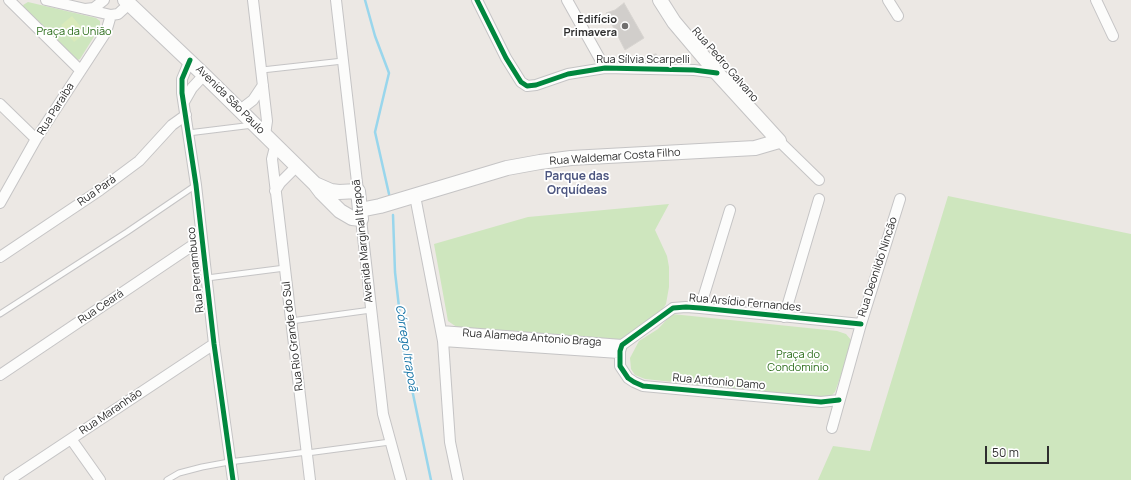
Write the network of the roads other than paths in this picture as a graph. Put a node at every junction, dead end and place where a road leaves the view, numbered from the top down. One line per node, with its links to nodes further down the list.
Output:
1 (9, 0): 20 (street)
2 (46, 0): 12 (street)
3 (104, 0): 12 (street)
4 (336, 0): 18 (street, Avenida Marginal Itrapoã)
5 (477, 0): 19 (street, Rua Sílvia Scarpelli)
6 (567, 0): 19 (street)
7 (660, 0): 16 (main road, Rua Pedro Galvano)
8 (888, 0): 14 (street)
9 (1096, 0): 15 (street)
10 (127, 2): 13 (street); 17 (main road, Avenida São Paulo)
11 (251, 2): 21 (street)
12 (85, 9): 13 (street)
13 (111, 15): 20 (street, Rua Paraíba)
14 (898, 16)
15 (1113, 36)
16 (705, 58): 22 (street, Rua Sílvia Scarpelli); 23 (main road, Rua Pedro Galvano)
17 (190, 60): 24 (main road, Avenida São Paulo); 26 (street, Rua Pernambuco)
18 (343, 61): 21 (lane); 41 (street, Avenida Marginal Itrapoã)
19 (605, 68): 22 (street, Rua Sílvia Scarpelli)
20 (80, 70): 33 (street, Rua Paraíba)
21 (262, 70): 25 (street)
22 (694, 70): 23 (street, Rua Sílvia Scarpelli)
23 (717, 73): 34 (main road, Rua Pedro Galvano)
24 (204, 75): 26 (street); 28 (main road, Avenida São Paulo)
25 (263, 85): 28 (street); 32 (street)
26 (184, 102): 29 (street, Rua Pernambuco)
27 (0, 104): 33 (street)
28 (240, 110): 30 (main road, Avenida São Paulo)
29 (186, 115): 31 (street, Rua Pernambuco); 49 (street, Rua Pará)
30 (255, 125): 31 (lane); 32 (main road, Avenida São Paulo)
31 (188, 133): 39 (street, Rua Pernambuco)
32 (265, 135): 35 (main road, Avenida São Paulo)
33 (36, 140): 45 (street, Rua Paraíba)
34 (779, 141): 37 (street, Rua Pedro Galvano); 42 (main road, Rua Waldemar Costa Filho)
35 (277, 146): 36 (main road, Avenida São Paulo); 40 (street, Rua Rio Grande do Sul)
36 (297, 166): 38 (main road, Avenida São Paulo); 40 (street)
37 (819, 180)
38 (315, 184): 41 (main road, Avenida São Paulo); 47 (main road, Avenida São Paulo)
39 (196, 185): 48 (street, Rua Pernambuco); 54 (lane)
40 (275, 191): 50 (street, Rua Rio Grande do Sul)
41 (358, 191): 47 (main road, Avenida Marginal Itrapoã)
42 (415, 196): 47 (main road, Rua Waldemar Costa Filho); 58 (street)
43 (819, 199): 55 (street)
44 (900, 199): 57 (street, Rua Deonildo Nincão)
45 (0, 203)
46 (730, 210): 52 (street)
47 (360, 214): 53 (street, Avenida Marginal Itrapoã)
48 (202, 239): 51 (street, Rua Pernambuco); 61 (street, Rua Ceará)
49 (0, 257)
50 (285, 268): 51 (lane); 56 (street, Rua Rio Grande do Sul)
51 (206, 278): 59 (street, Rua Pernambuco)
52 (700, 308): 55 (street, Rua Arsídio Fernandes); 60 (street, Rua Arsídio Fernandes)
53 (371, 310): 56 (lane); 65 (street, Avenida Marginal Itrapoã)
54 (0, 314)
55 (784, 317): 57 (street, Rua Arsídio Fernandes)
56 (291, 321): 66 (street, Rua Rio Grande do Sul)
57 (860, 324): 62 (street, Rua Deonildo Nincão)
58 (442, 336): 60 (street, Rua Alameda Antonio Braga); 74 (street)
59 (214, 344): 64 (street, Rua Maranhão); 67 (street, Rua Pernambuco)
60 (620, 350): 62 (street, Rua Antonio Damo)
61 (0, 375)
62 (839, 400): 63 (street, Rua Deonildo Nincão)
63 (832, 428)
64 (71, 439): 68 (street, Rua Maranhão); 69 (street)
65 (390, 442): 66 (lane); 73 (street, Avenida Marginal Itrapoã)
66 (307, 452): 67 (lane); 72 (street, Rua Rio Grande do Sul)
67 (229, 462): 70 (lane); 71 (street, Rua Pernambuco)
68 (9, 480)
69 (100, 480)
70 (167, 480)
71 (233, 480)
72 (310, 480)
73 (401, 480)
74 (458, 480)

